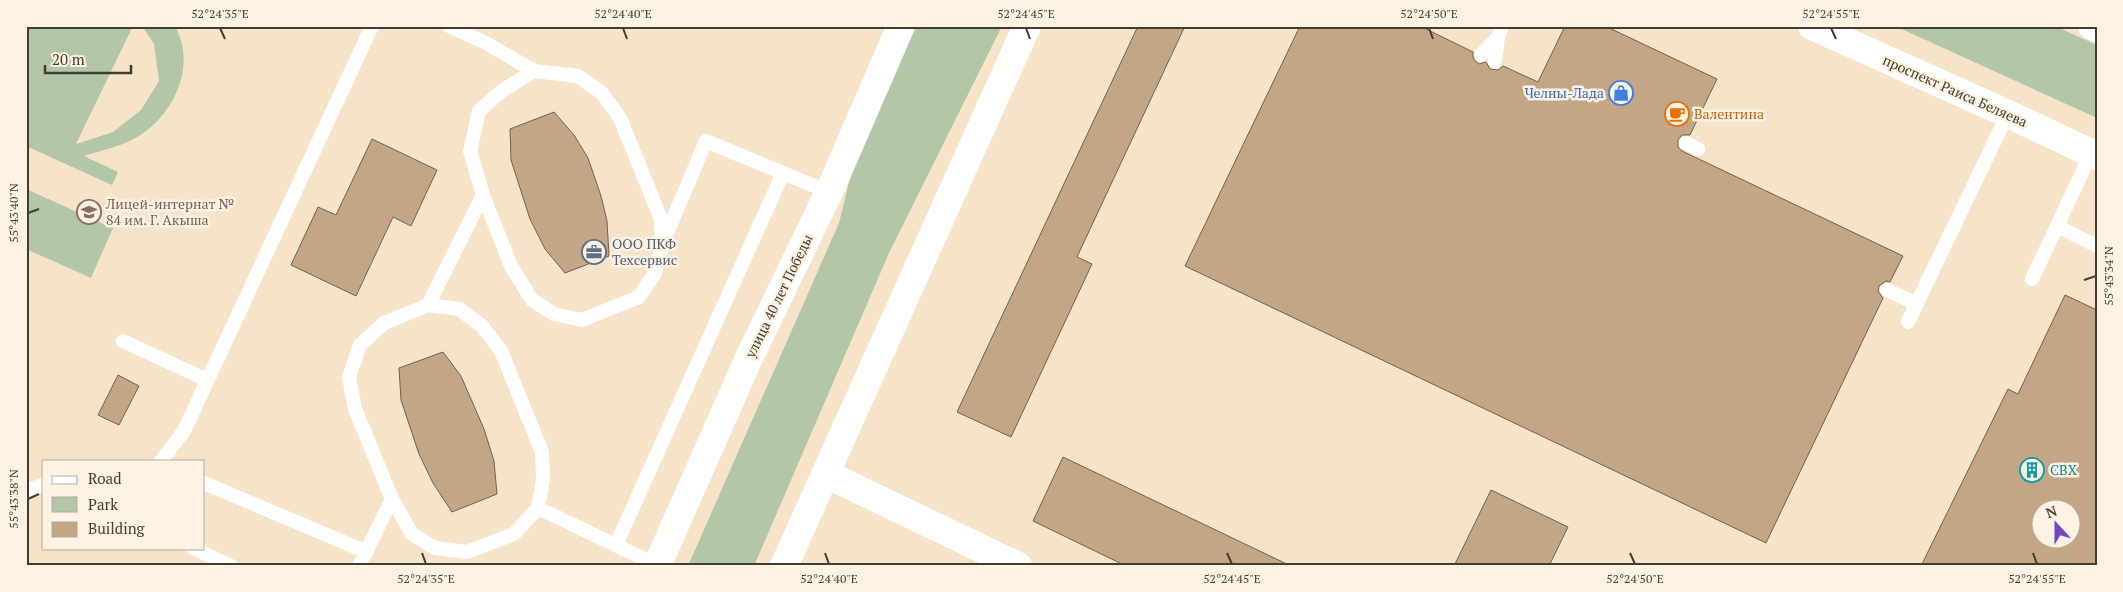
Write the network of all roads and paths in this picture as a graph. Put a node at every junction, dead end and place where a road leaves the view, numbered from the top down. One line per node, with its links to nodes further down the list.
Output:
1 (372, 26): 26 (lane)
2 (449, 26): 11 (lane)
3 (902, 26): 15 (street, улица 40 лет Победы)
4 (1812, 26): 12 (street, проспект Раиса Беляева)
5 (2092, 26): 6 (street)
6 (2097, 28)
7 (1023, 30): 28 (street)
8 (1500, 31): 9 (lane); 10 (lane)
9 (1481, 55)
10 (1495, 62)
11 (534, 71): 16 (lane); 18 (lane)
12 (2006, 113): 13 (street, проспект Раиса Беляева); 22 (lane)
13 (2093, 154): 17 (lane)
14 (783, 173): 15 (lane); 18 (lane); 34 (lane)
15 (829, 192): 38 (street, улица 40 лет Победы)
16 (483, 195): 18 (lane); 23 (lane)
17 (2057, 226): 19 (lane); 20 (lane)
18 (662, 246)
19 (2097, 246)
20 (2032, 278)
21 (1887, 290): 22 (lane)
22 (1916, 304): 24 (lane)
23 (428, 305): 32 (lane); 33 (lane)
24 (1908, 322)
25 (123, 341): 26 (lane)
26 (207, 380): 27 (lane)
27 (162, 460)
28 (826, 474): 37 (street); 41 (street)
29 (205, 483): 36 (lane)
30 (42, 486): 31 (lane)
31 (26, 490)
32 (392, 500): 33 (lane); 36 (lane)
33 (538, 508): 34 (lane)
34 (616, 545): 38 (lane)
35 (197, 550): 39 (lane)
36 (367, 552): 40 (lane)
37 (987, 559): 42 (street)
38 (657, 565)
39 (231, 566)
40 (359, 566)
41 (784, 566)
42 (1018, 566)

